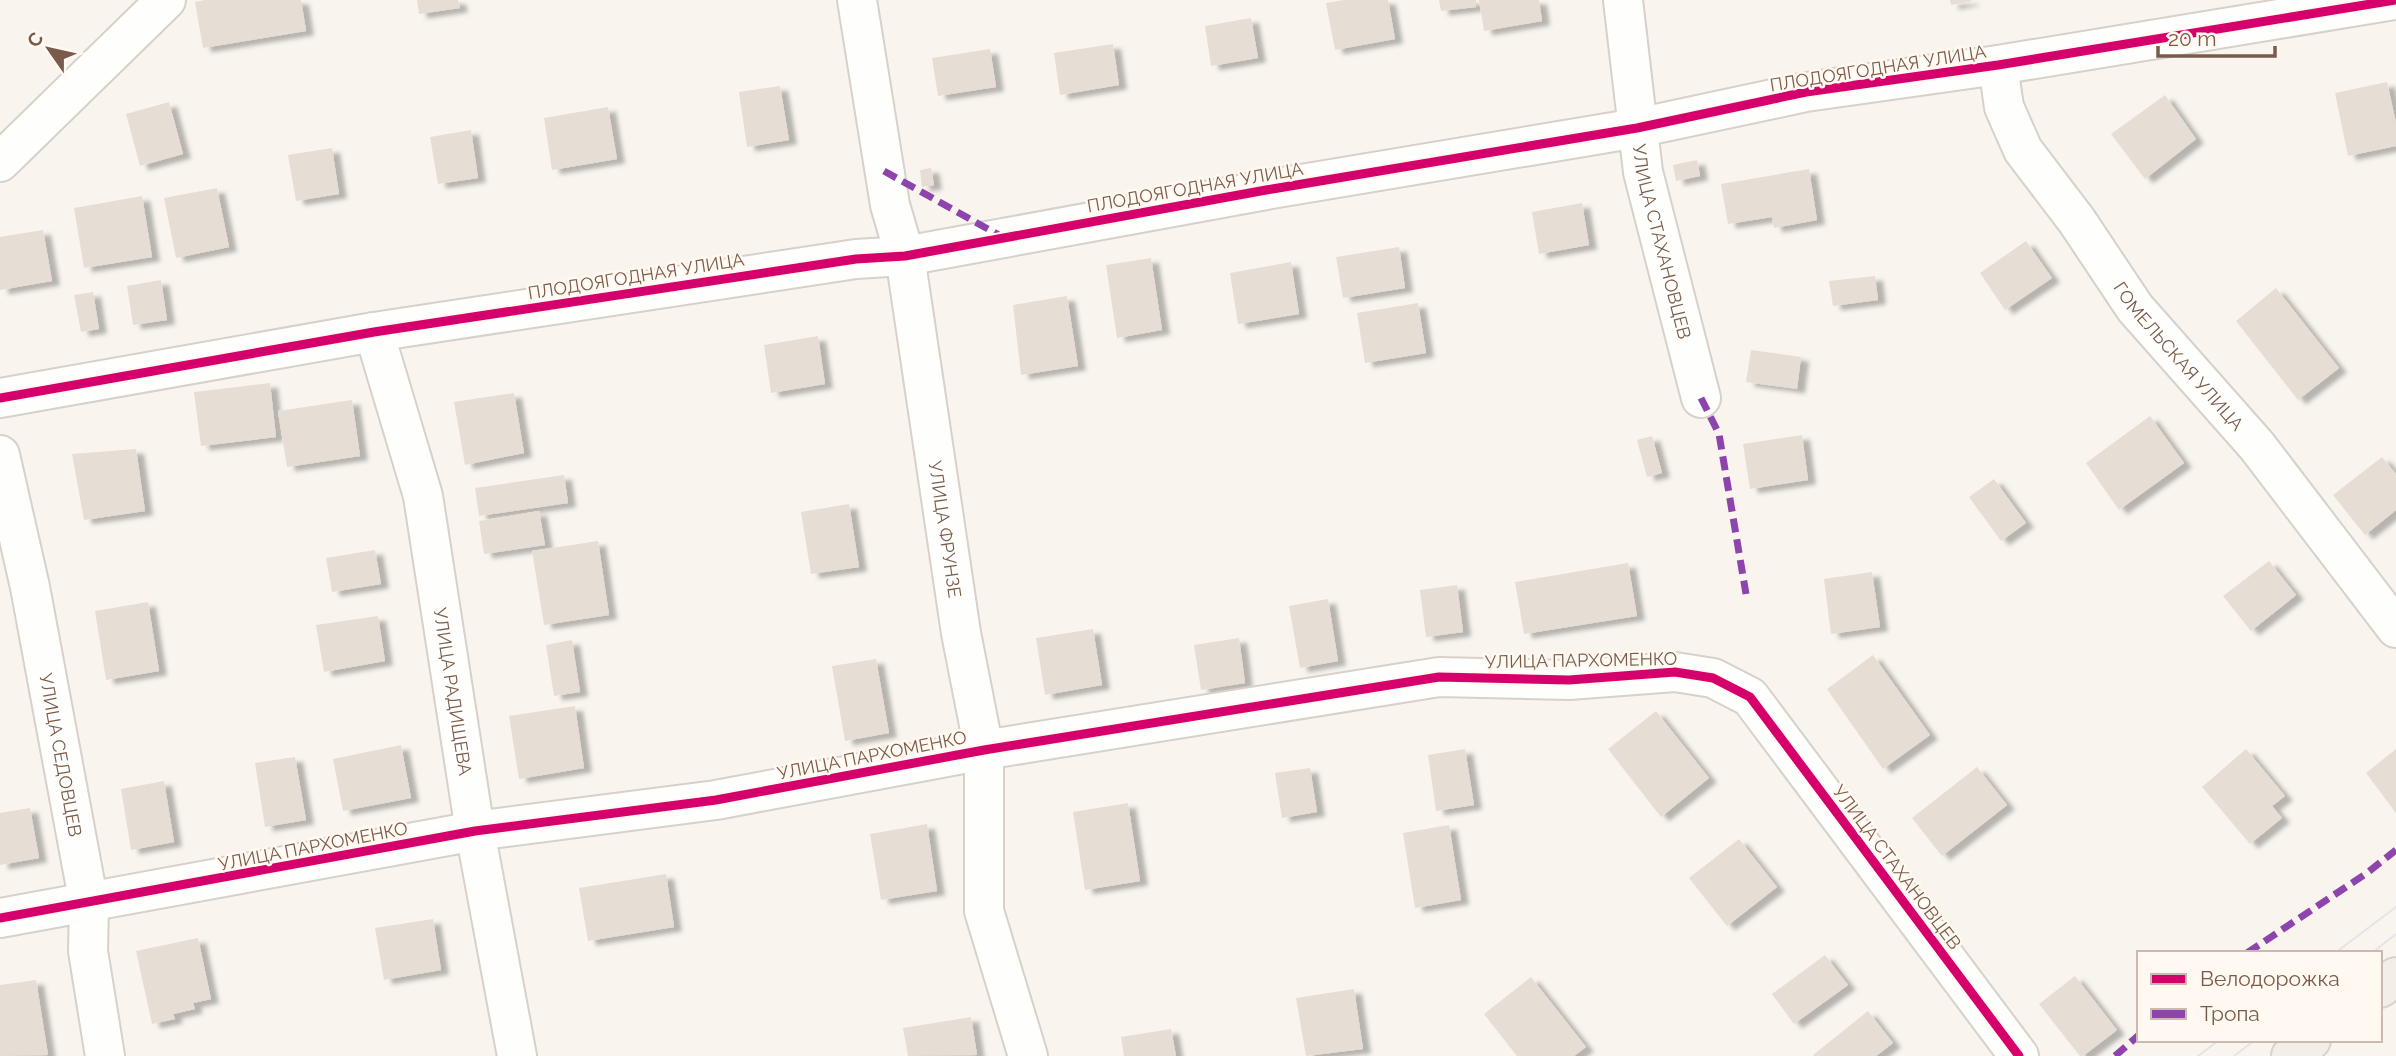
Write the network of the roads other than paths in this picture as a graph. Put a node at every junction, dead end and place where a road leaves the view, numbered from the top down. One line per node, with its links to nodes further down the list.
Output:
1 (166, 0): 7 (street)
2 (857, 0): 8 (street, УЛИЦА ФРУНЗЕ)
3 (1623, 0): 6 (street, УЛИЦА СТАХАНОВЦЕВ)
4 (2395, 0): 5 (street, ПЛОДОЯГОДНАЯ УЛИЦА)
5 (1998, 65): 6 (street, ПЛОДОЯГОДНАЯ УЛИЦА); 13 (street, ГОМЕЛЬСКАЯ УЛИЦА)
6 (1637, 128): 8 (street, ПЛОДОЯГОДНАЯ УЛИЦА); 11 (street, УЛИЦА СТАХАНОВЦЕВ)
7 (0, 162)
8 (905, 256): 9 (street, ПЛОДОЯГОДНАЯ УЛИЦА); 15 (street, УЛИЦА ФРУНЗЕ)
9 (374, 332): 10 (street, ПЛОДОЯГОДНАЯ УЛИЦА); 16 (street, УЛИЦА РАДИЩЕВА)
10 (0, 398)
11 (1701, 398)
12 (0, 455): 17 (street, УЛИЦА СЕДОВЦЕВ)
13 (2396, 628)
14 (1750, 697): 15 (street, УЛИЦА ПАРХОМЕНКО); 23 (street, УЛИЦА СТАХАНОВЦЕВ)
15 (984, 750): 16 (street, УЛИЦА ПАРХОМЕНКО); 22 (street, УЛИЦА ФРУНЗЕ)
16 (475, 831): 17 (street, УЛИЦА ПАРХОМЕНКО); 21 (street, УЛИЦА РАДИЩЕВА)
17 (89, 904): 18 (street, УЛИЦА ПАРХОМЕНКО); 20 (street, УЛИЦА СЕДОВЦЕВ)
18 (0, 918)
19 (2309, 1042): 24 (main road)
20 (105, 1056)
21 (517, 1056)
22 (1028, 1056)
23 (2019, 1056)
24 (2291, 1056)

